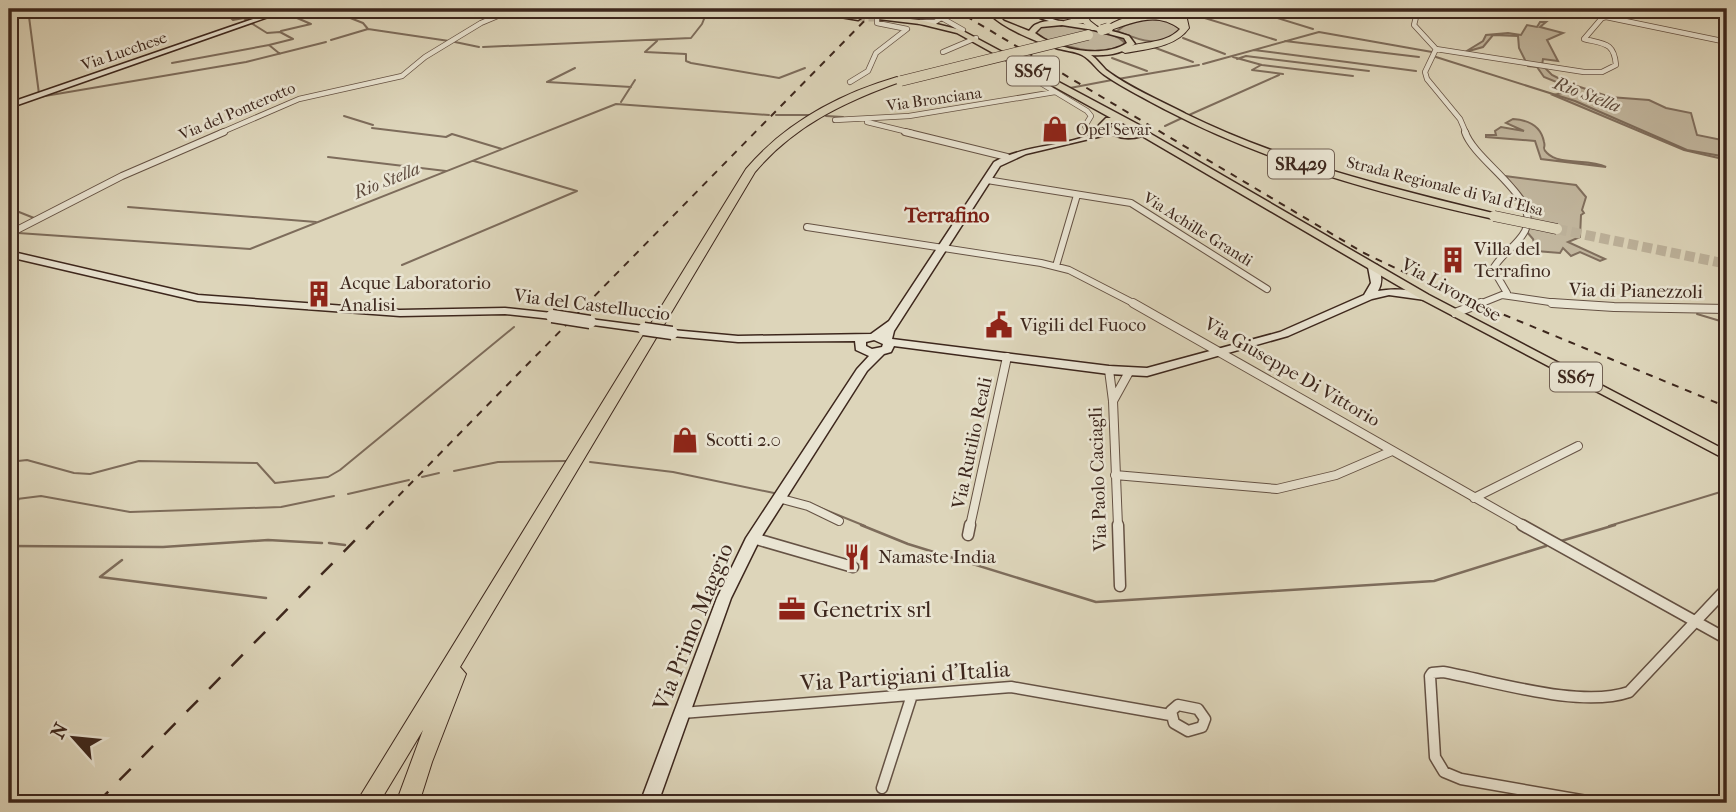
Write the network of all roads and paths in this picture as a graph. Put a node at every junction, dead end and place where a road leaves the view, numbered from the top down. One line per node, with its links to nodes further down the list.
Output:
1 (288, 9): 38 (street, Via Lucchese)
2 (514, 9): 51 (street, Via del Ponterotto)
3 (805, 9): 12 (main road)
4 (886, 9): 20 (street)
5 (926, 9): 13 (street, Via Livornese / SS67)
6 (994, 9): 18 (main road)
7 (1035, 9): 15 (street)
8 (1133, 9): 19 (highway)
9 (1172, 9): 21 (highway)
10 (1418, 9): 28 (street)
11 (1082, 13): 17 (highway); 19 (highway)
12 (858, 18)
13 (941, 18): 16 (street, SS67); 22 (street, Via Livornese / SS67); 22 (street, Via Livornese / SS67)
14 (880, 19): 16 (main road, SS67)
15 (1041, 22): 17 (main road); 18 (main road); 23 (main road)
16 (918, 23): 20 (street); 22 (main road, SS67)
17 (1063, 23): 19 (main road)
18 (1009, 25): 23 (main road)
19 (1103, 28): 21 (highway); 24 (main road); 35 (highway, bridge); 35 (highway, bridge)
20 (907, 29): 36 (street)
21 (1184, 29): 26 (highway)
22 (959, 30): 25 (main road, Via Livornese / SS67)
23 (1033, 36): 30 (main road)
24 (1127, 37): 26 (highway); 29 (main road)
25 (976, 38): 31 (street); 41 (main road, Via Livornese / SS67)
26 (1162, 42): 29 (highway)
27 (1727, 42): 28 (street)
28 (1436, 48): 60 (street)
29 (1123, 50): 30 (main road); 32 (main road)
30 (1079, 51): 32 (main road, Strada Regionale di Val d'Elsa / SR429)
31 (943, 52)
32 (1100, 65): 34 (main road, Strada Regionale di Val d'Elsa / SR429)
33 (1024, 73): 37 (street)
34 (1118, 79): 48 (main road, Strada Regionale di Val d'Elsa / SR429)
35 (899, 81): 86 (highway); 90 (highway)
36 (850, 82)
37 (1055, 92): 40 (street, Via Bronciana); 41 (street)
38 (9, 106)
39 (835, 120): 40 (street)
40 (858, 120): 45 (street)
41 (1098, 129): 42 (main road, Via Livornese / SS67); 43 (street); 43 (main road, Via Livornese / SS67); 45 (street)
42 (1142, 132): 43 (main road); 44 (main road, Via Livornese / SS67)
43 (1125, 136): 44 (main road, Via Livornese / SS67)
44 (1163, 146): 55 (main road, Via Livornese / SS67)
45 (1007, 158): 46 (street, Via Primo Maggio)
46 (987, 180): 47 (street, Via Achille Grandi); 52 (street, Via Primo Maggio)
47 (1077, 195): 54 (street); 58 (street, Via Achille Grandi)
48 (1493, 216): 50 (main road, Strada Regionale di Val d'Elsa / SR429, bridge)
49 (807, 227): 52 (street, Via Giuseppe Di Vittorio)
50 (1557, 229)
51 (9, 234)
52 (942, 248): 54 (street, Via Giuseppe Di Vittorio); 65 (street, Via Primo Maggio)
53 (9, 254): 65 (street, Via del Castelluccio, bridge)
54 (1056, 266): 66 (street, Via Giuseppe Di Vittorio)
55 (1373, 267): 56 (main road, Via Livornese / SS67); 57 (street)
56 (1401, 283): 57 (street); 59 (street); 62 (main road, Via Livornese / SS67)
57 (1377, 285): 61 (street)
58 (1267, 289)
59 (1389, 292): 61 (street); 62 (street)
60 (1503, 295): 63 (street, Via di Pianezzoli); 64 (street)
61 (1368, 297): 66 (street)
62 (1425, 297): 64 (main road, Via Livornese / SS67)
63 (1727, 309)
64 (1455, 313): 74 (main road, Via Livornese / SS67)
65 (876, 345): 67 (street); 68 (street, Via Primo Maggio)
66 (1222, 352): 70 (street); 73 (street, Via Giuseppe Di Vittorio)
67 (1007, 357): 69 (street); 79 (street, Via Rutilio Reali)
68 (863, 369): 76 (main road, Via Primo Maggio)
69 (1109, 370): 70 (street); 71 (street, Via Paolo Caciagli)
70 (1129, 372): 71 (street)
71 (1113, 401): 75 (street, Via Paolo Caciagli)
72 (1578, 446): 77 (street)
73 (1392, 451): 75 (street); 77 (street, Via Giuseppe Di Vittorio)
74 (1727, 456)
75 (1115, 475): 82 (street, Via Paolo Caciagli)
76 (778, 498): 78 (street); 80 (main road, Via Primo Maggio)
77 (1474, 498): 84 (street, Via Giuseppe Di Vittorio)
78 (839, 521)
79 (968, 535)
80 (753, 538): 81 (street); 88 (main road, Via Primo Maggio)
81 (853, 567)
82 (1120, 586)
83 (1727, 588): 84 (street)
84 (1696, 622): 85 (street, Via Giuseppe Di Vittorio); 97 (street)
85 (1727, 639)
86 (456, 674): 94 (highway); 95 (highway)
87 (912, 695): 88 (street, Via Partigiani d'Italia); 89 (street, Via Partigiani d'Italia); 91 (street)
88 (682, 713): 96 (main road, Via Primo Maggio)
89 (1170, 715)
90 (385, 773): 92 (highway); 93 (highway)
91 (882, 788)
92 (360, 803)
93 (367, 803)
94 (379, 803)
95 (408, 803)
96 (649, 803)
97 (1598, 803)

